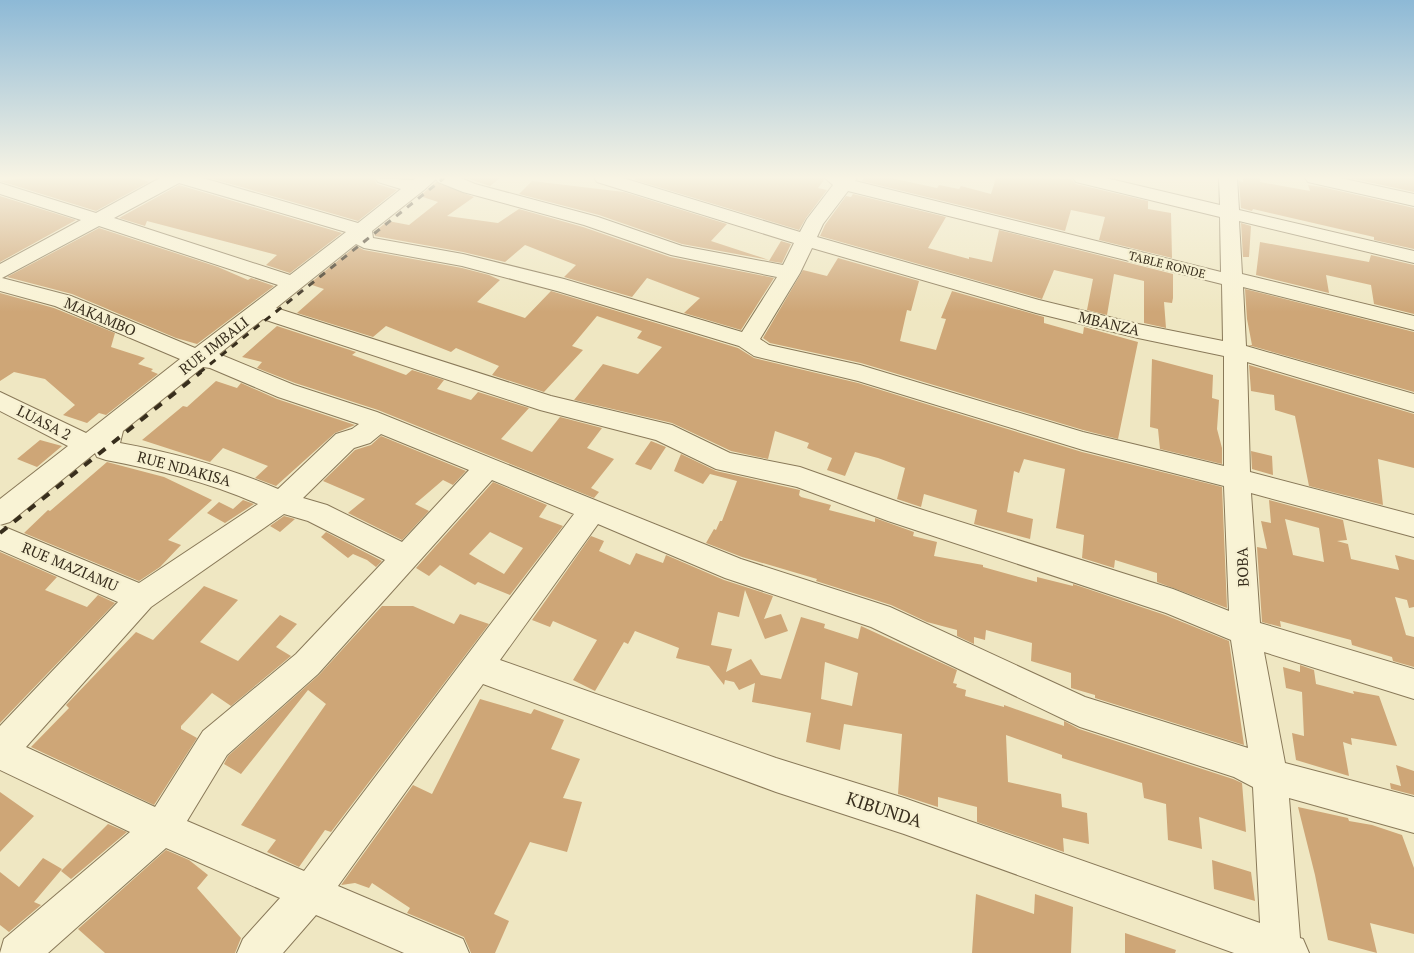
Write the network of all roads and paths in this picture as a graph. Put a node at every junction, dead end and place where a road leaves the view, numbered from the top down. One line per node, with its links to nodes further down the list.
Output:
1 (94, 222): 14 (street)
2 (107, 222): 17 (street)
3 (336, 222): 11 (street)
4 (372, 222): 11 (street, RUE IMBALI)
5 (598, 222): 15 (street)
6 (748, 222): 12 (street)
7 (814, 222): 12 (street)
8 (1004, 222): 16 (street, TABLE RONDE)
9 (1229, 222): 16 (street, BOBA)
10 (1267, 222): 13 (street)
11 (362, 230): 17 (street, RUE IMBALI); 21 (street)
12 (805, 240): 15 (street); 22 (street, MBANZA)
13 (1414, 257)
14 (0, 272)
15 (790, 273): 21 (street)
16 (1233, 278): 20 (street, TABLE RONDE); 22 (street, BOBA)
17 (294, 283): 19 (street, RUE IMBALI)
18 (0, 284): 23 (street, MAKAMBO)
19 (261, 309): 23 (street, RUE IMBALI); 38 (street)
20 (1414, 323)
21 (747, 340): 30 (street)
22 (1235, 351): 25 (street, MBANZA); 30 (street, BOBA)
23 (198, 358): 26 (street, MAKAMBO); 27 (street, RUE IMBALI)
24 (0, 401): 28 (street, LUASA 2)
25 (1414, 403)
26 (368, 418): 29 (street, MAKAMBO); 31 (street)
27 (110, 428): 28 (street, RUE IMBALI); 31 (street, RUE NDAKISA)
28 (88, 445): 33 (street, RUE IMBALI)
29 (487, 468): 32 (street, MAKAMBO); 36 (street)
30 (1237, 479): 34 (street); 38 (street, BOBA)
31 (281, 502): 36 (street); 37 (street)
32 (593, 510): 39 (street); 42 (street, MAKAMBO)
33 (0, 514)
34 (1414, 526)
35 (0, 537): 37 (street, RUE MAZIAMU)
36 (406, 557): 44 (street)
37 (141, 598): 41 (street)
38 (1245, 632): 40 (street); 42 (street, BOBA)
39 (478, 667): 45 (street); 46 (street, KIBUNDA)
40 (1414, 684)
41 (0, 751): 44 (street)
42 (1270, 778): 43 (street, MAKAMBO); 46 (street, BOBA)
43 (1414, 815)
44 (162, 828): 45 (street); 47 (street)
45 (311, 892): 48 (street); 49 (street)
46 (1284, 952)
47 (18, 953)
48 (257, 953)
49 (449, 953)

